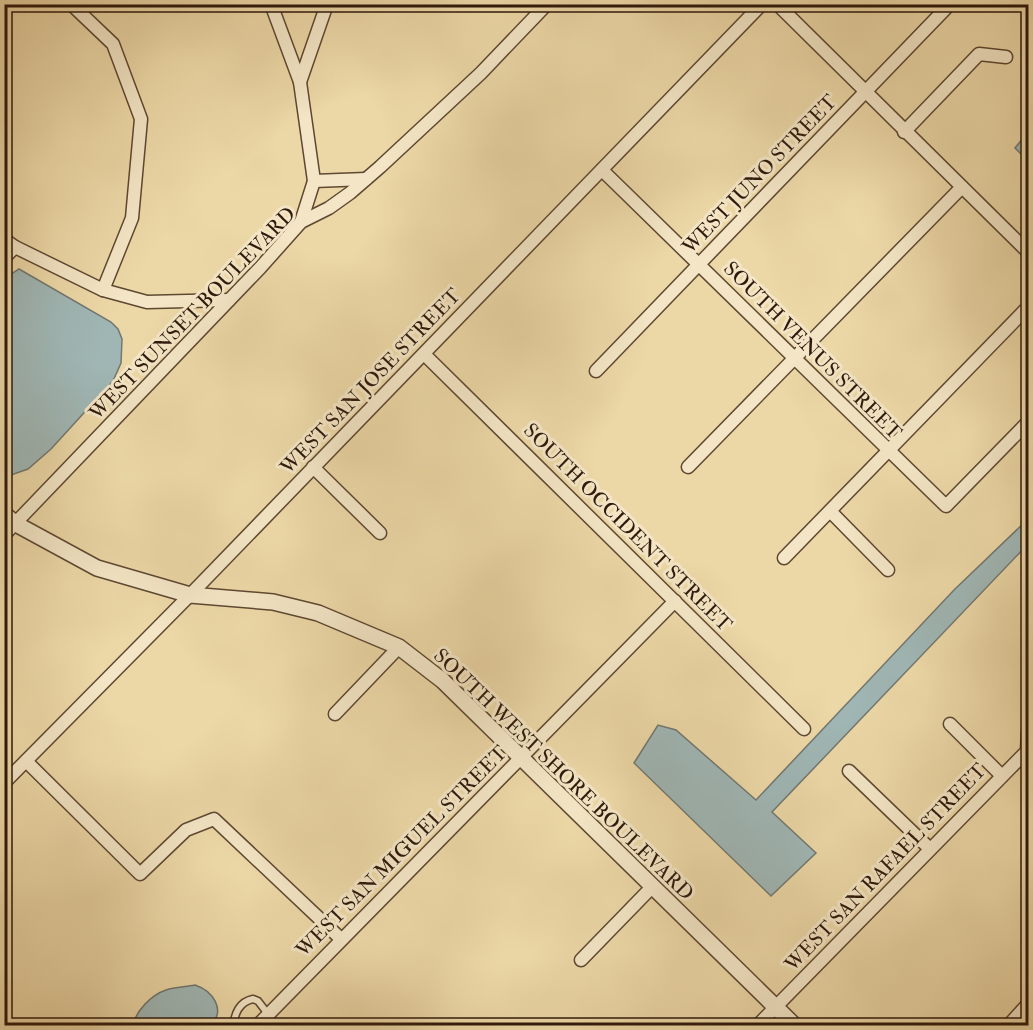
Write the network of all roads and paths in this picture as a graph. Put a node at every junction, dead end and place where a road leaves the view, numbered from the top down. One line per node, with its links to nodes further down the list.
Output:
1 (70, 4): 22 (street)
2 (271, 4): 9 (street)
3 (327, 4): 9 (street)
4 (547, 4): 13 (street, WEST SUNSET BOULEVARD)
5 (762, 4): 12 (street, WEST SAN JOSE STREET)
6 (777, 4): 10 (street)
7 (950, 4): 10 (street, WEST JUNO STREET)
8 (1006, 57): 11 (street)
9 (300, 82): 14 (street)
10 (865, 92): 11 (street); 21 (street, WEST JUNO STREET)
11 (904, 132): 15 (street)
12 (602, 170): 21 (street, SOUTH VENUS STREET); 25 (street, WEST SAN JOSE STREET)
13 (366, 179): 14 (street); 16 (street, WEST SUNSET BOULEVARD)
14 (314, 181): 16 (street)
15 (962, 187): 19 (street); 26 (street)
16 (302, 222): 23 (street, WEST SUNSET BOULEVARD)
17 (4, 239): 18 (street)
18 (15, 247): 20 (street); 22 (street)
19 (1029, 252)
20 (4, 258)
21 (699, 264): 26 (street, SOUTH VENUS STREET); 27 (street, WEST JUNO STREET)
22 (103, 290): 23 (street)
23 (229, 300): 33 (street, WEST SUNSET BOULEVARD)
24 (1029, 307): 29 (street)
25 (424, 354): 30 (street, WEST SAN JOSE STREET); 39 (street, SOUTH OCCIDENT STREET)
26 (793, 357): 29 (street, SOUTH VENUS STREET); 31 (street)
27 (596, 370)
28 (1029, 422): 29 (street, SOUTH VENUS STREET)
29 (888, 451): 32 (street)
30 (313, 467): 34 (street); 38 (street, WEST SAN JOSE STREET)
31 (688, 467)
32 (830, 511): 36 (street); 37 (street)
33 (10, 519): 35 (street, WEST SUNSET BOULEVARD); 38 (street, SOUTH WEST SHORE BOULEVARD)
34 (380, 533)
35 (4, 535)
36 (784, 558)
37 (888, 570)
38 (189, 595): 40 (street, SOUTH WEST SHORE BOULEVARD); 46 (street, WEST SAN JOSE STREET)
39 (675, 601): 43 (street, SOUTH OCCIDENT STREET); 45 (street, WEST SAN MIGUEL STREET)
40 (399, 647): 41 (street); 45 (street, SOUTH WEST SHORE BOULEVARD)
41 (335, 714)
42 (950, 724): 48 (street)
43 (804, 729)
44 (1029, 731): 48 (street, WEST SAN RAFAEL STREET)
45 (521, 757): 51 (street, SOUTH WEST SHORE BOULEVARD); 52 (street, WEST SAN MIGUEL STREET)
46 (26, 761): 49 (street, WEST SAN JOSE STREET); 52 (street)
47 (849, 771): 50 (street)
48 (1002, 776): 50 (street, WEST SAN RAFAEL STREET)
49 (4, 783)
50 (930, 849): 55 (street, WEST SAN RAFAEL STREET)
51 (652, 887): 53 (street); 55 (street, SOUTH WEST SHORE BOULEVARD)
52 (341, 939): 56 (street, WEST SAN MIGUEL STREET)
53 (581, 960)
54 (1029, 1004): 61 (street)
55 (776, 1006): 59 (street, WEST SAN RAFAEL STREET); 60 (street, SOUTH WEST SHORE BOULEVARD)
56 (268, 1014): 57 (lane); 58 (street, WEST SAN MIGUEL STREET)
57 (233, 1026)
58 (257, 1026)
59 (758, 1026)
60 (795, 1026)
61 (1008, 1026)

